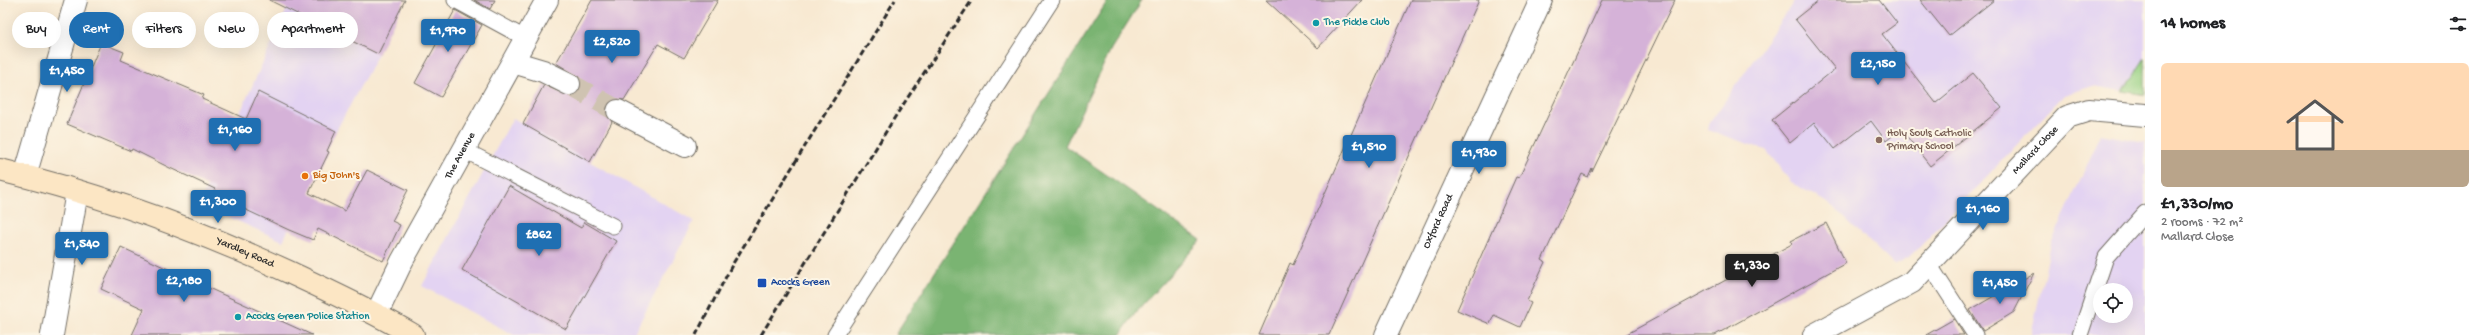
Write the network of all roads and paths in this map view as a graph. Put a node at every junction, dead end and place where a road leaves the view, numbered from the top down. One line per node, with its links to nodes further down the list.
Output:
1 (76, 0): 14 (street)
2 (455, 0): 6 (lane)
3 (547, 0): 6 (street, The Avenue)
4 (1052, 0): 22 (lane)
5 (1541, 0): 23 (street, Oxford Road)
6 (525, 38): 7 (street, The Avenue)
7 (513, 62): 8 (street); 12 (street, The Avenue)
8 (570, 84)
9 (618, 111): 11 (street)
10 (2145, 115): 18 (street, Mallard Close)
11 (685, 146)
12 (464, 150): 17 (lane); 19 (street, The Avenue)
13 (0, 170): 14 (main road, Yardley Road)
14 (25, 176): 15 (main road, Yardley Road)
15 (77, 192): 19 (main road, Yardley Road); 21 (street)
16 (2145, 213): 26 (lane)
17 (613, 226)
18 (1929, 264): 24 (street, Mallard Close); 25 (lane)
19 (377, 313): 20 (main road, Yardley Road)
20 (399, 332)
21 (52, 335)
22 (835, 335)
23 (1386, 335)
24 (1814, 335)
25 (1975, 335)
26 (2080, 335)

